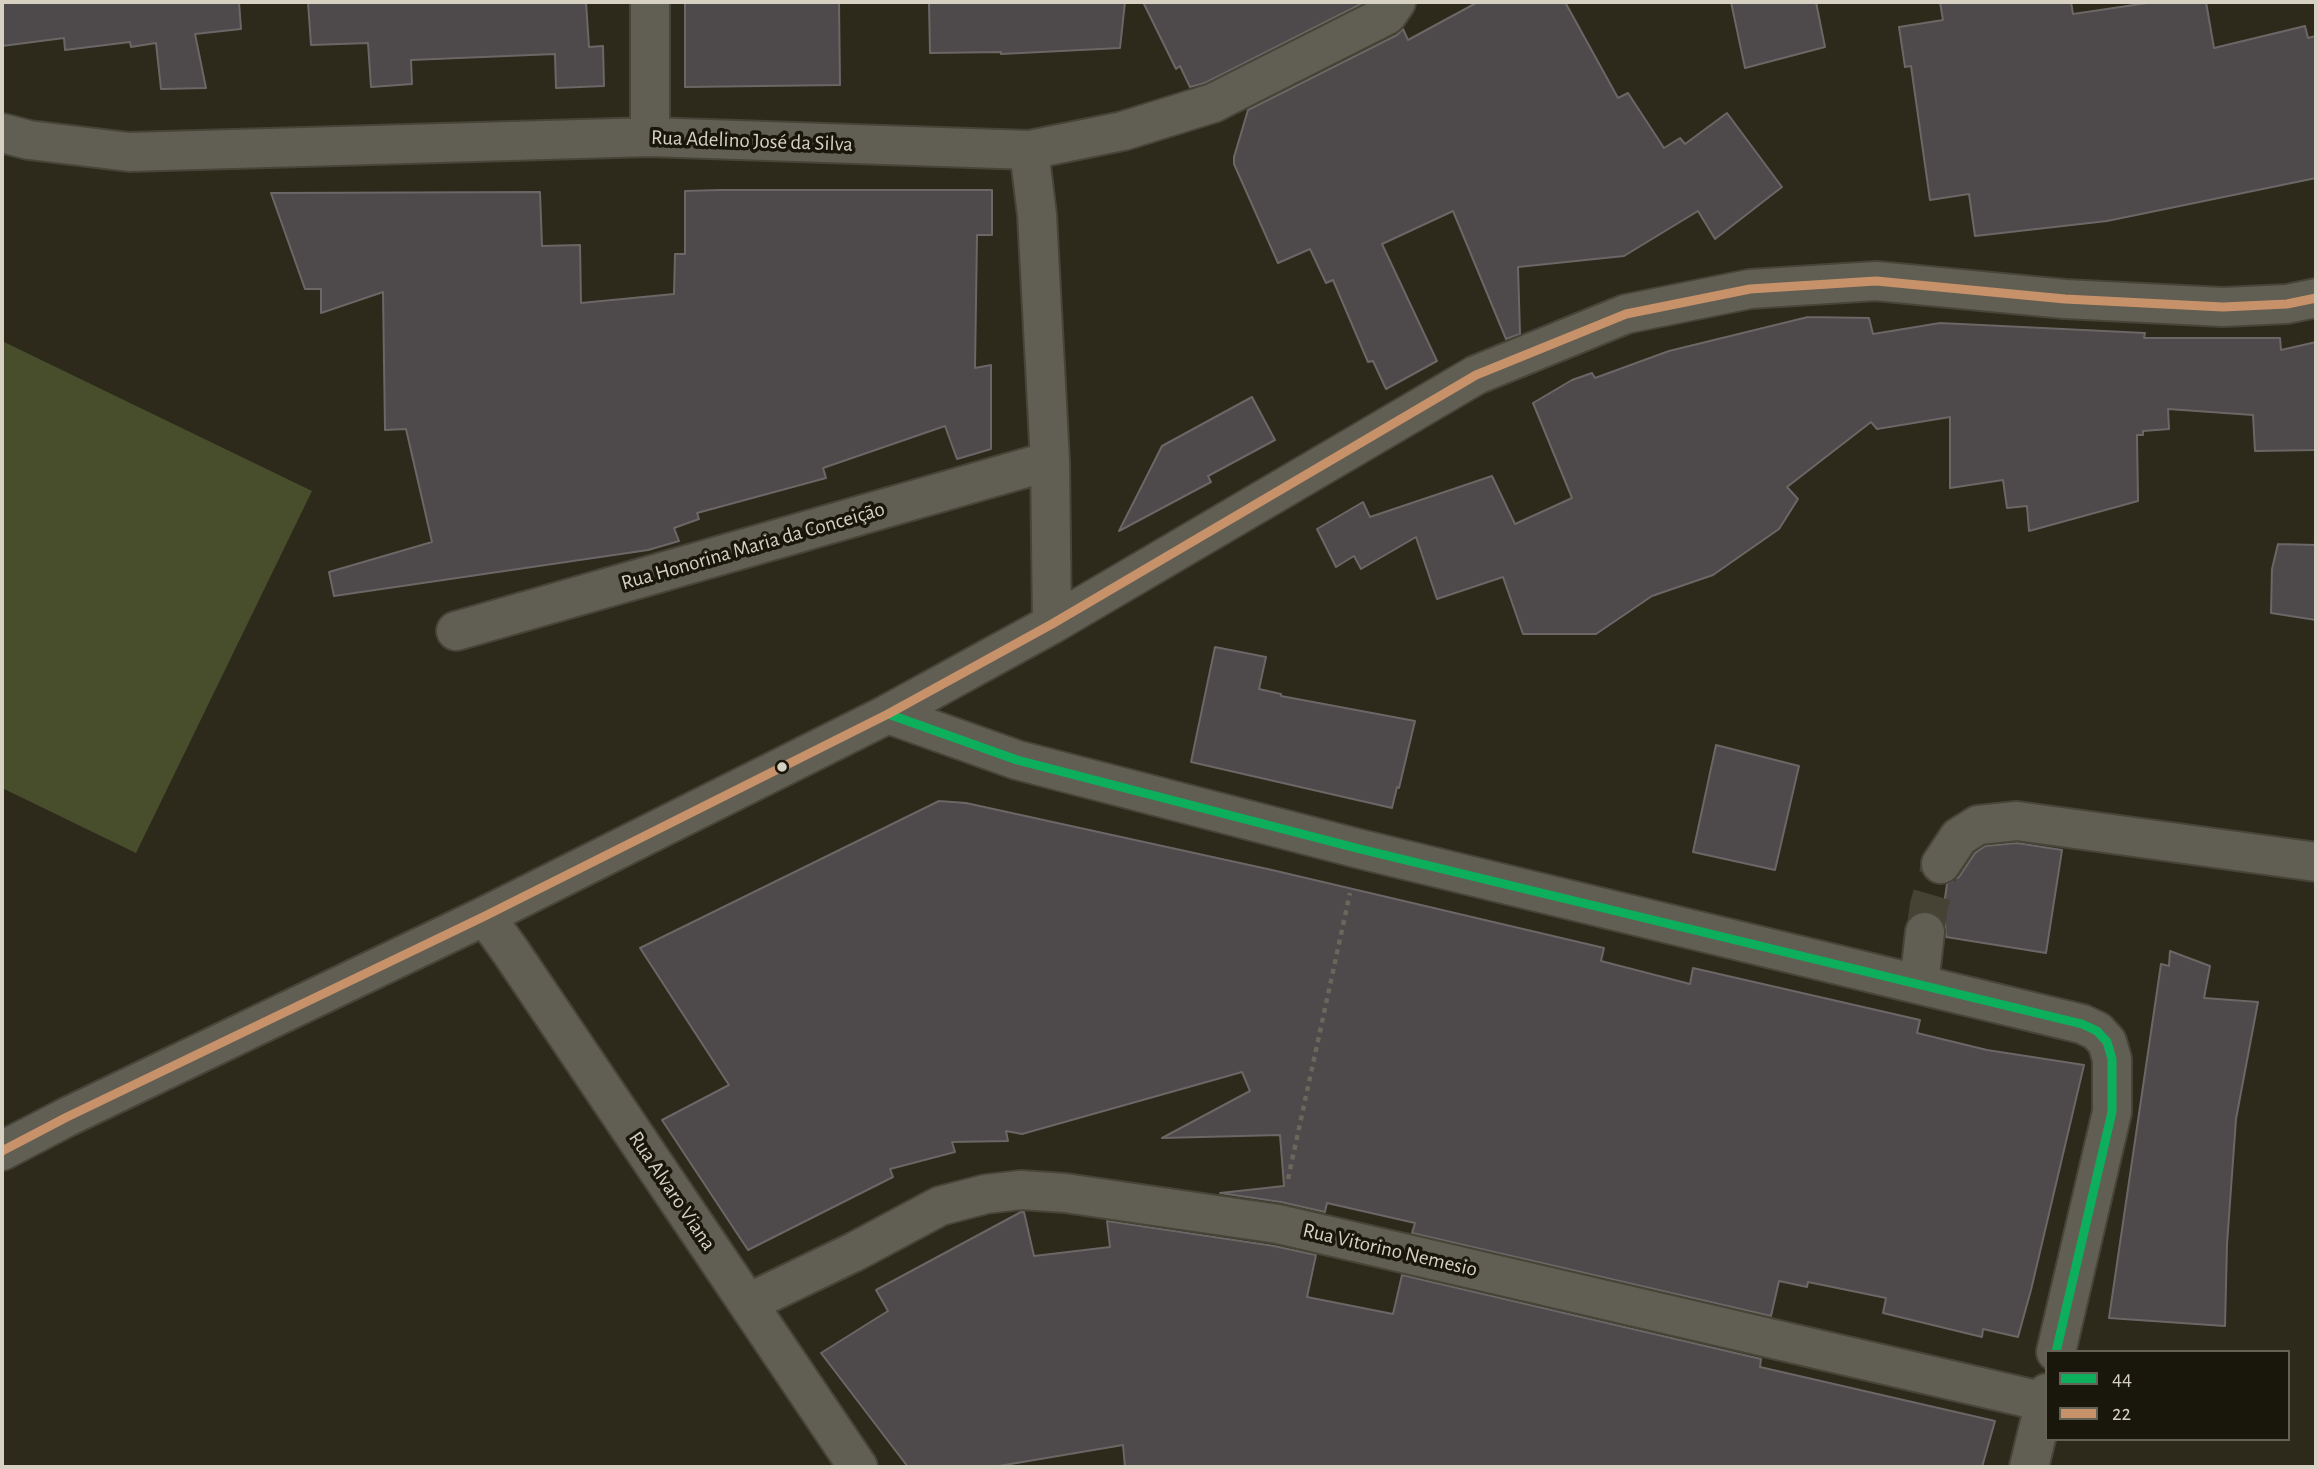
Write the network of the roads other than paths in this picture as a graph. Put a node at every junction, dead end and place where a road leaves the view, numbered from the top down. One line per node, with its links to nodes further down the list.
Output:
1 (650, 2): 4 (street)
2 (1396, 2): 5 (street, Rua Adelino José da Silva)
3 (2, 133): 4 (street, Rua Adelino José da Silva)
4 (650, 137): 5 (street, Rua Adelino José da Silva)
5 (1029, 150): 7 (street)
6 (2316, 298): 8 (street)
7 (1050, 461): 8 (street); 9 (street, Rua Honorina Maria da Conceição)
8 (1052, 624): 10 (street)
9 (456, 631)
10 (888, 714): 13 (street); 15 (street)
11 (2316, 862): 12 (street)
12 (1941, 864)
13 (485, 916): 16 (street); 17 (street, Rua Alvaro Viana)
14 (1925, 932): 15 (street)
15 (1919, 984): 18 (street)
16 (2, 1151)
17 (748, 1303): 19 (street, Rua Vitorino Nemesio); 21 (street, Rua Alvaro Viana)
18 (2056, 1350)
19 (2045, 1397)
20 (2045, 1401): 22 (street)
21 (858, 1467)
22 (2029, 1467)

